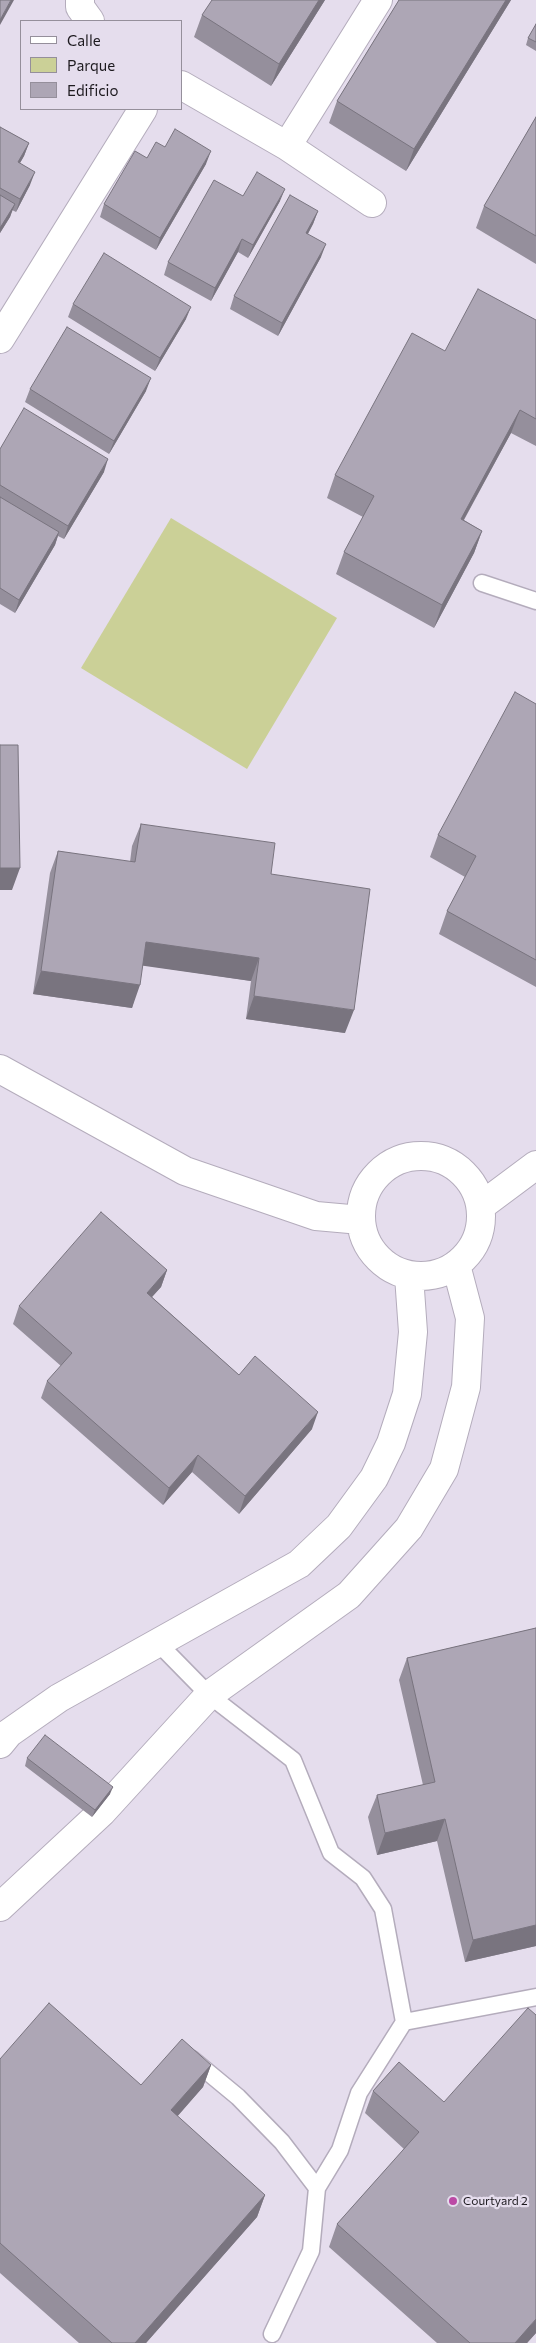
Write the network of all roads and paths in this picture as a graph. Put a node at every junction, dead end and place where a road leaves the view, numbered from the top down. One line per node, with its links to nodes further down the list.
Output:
1 (80, 0): 3 (street)
2 (378, 0): 6 (street)
3 (89, 20)
4 (182, 86): 6 (street)
5 (143, 110): 8 (street)
6 (287, 146): 7 (street)
7 (372, 202)
8 (0, 339)
9 (482, 583): 10 (lane)
10 (536, 601)
11 (0, 1069): 14 (street)
12 (536, 1165): 13 (street)
13 (481, 1206): 14 (street); 15 (street)
14 (361, 1220): 16 (street)
15 (456, 1265): 16 (street); 18 (street)
16 (409, 1276): 17 (street)
17 (157, 1642): 18 (lane); 19 (street)
18 (209, 1695): 20 (street); 22 (lane)
19 (0, 1744)
20 (0, 1907)
21 (536, 1997): 22 (lane)
22 (404, 2022): 24 (lane)
23 (189, 2056): 24 (lane)
24 (317, 2188): 25 (lane)
25 (272, 2334)

